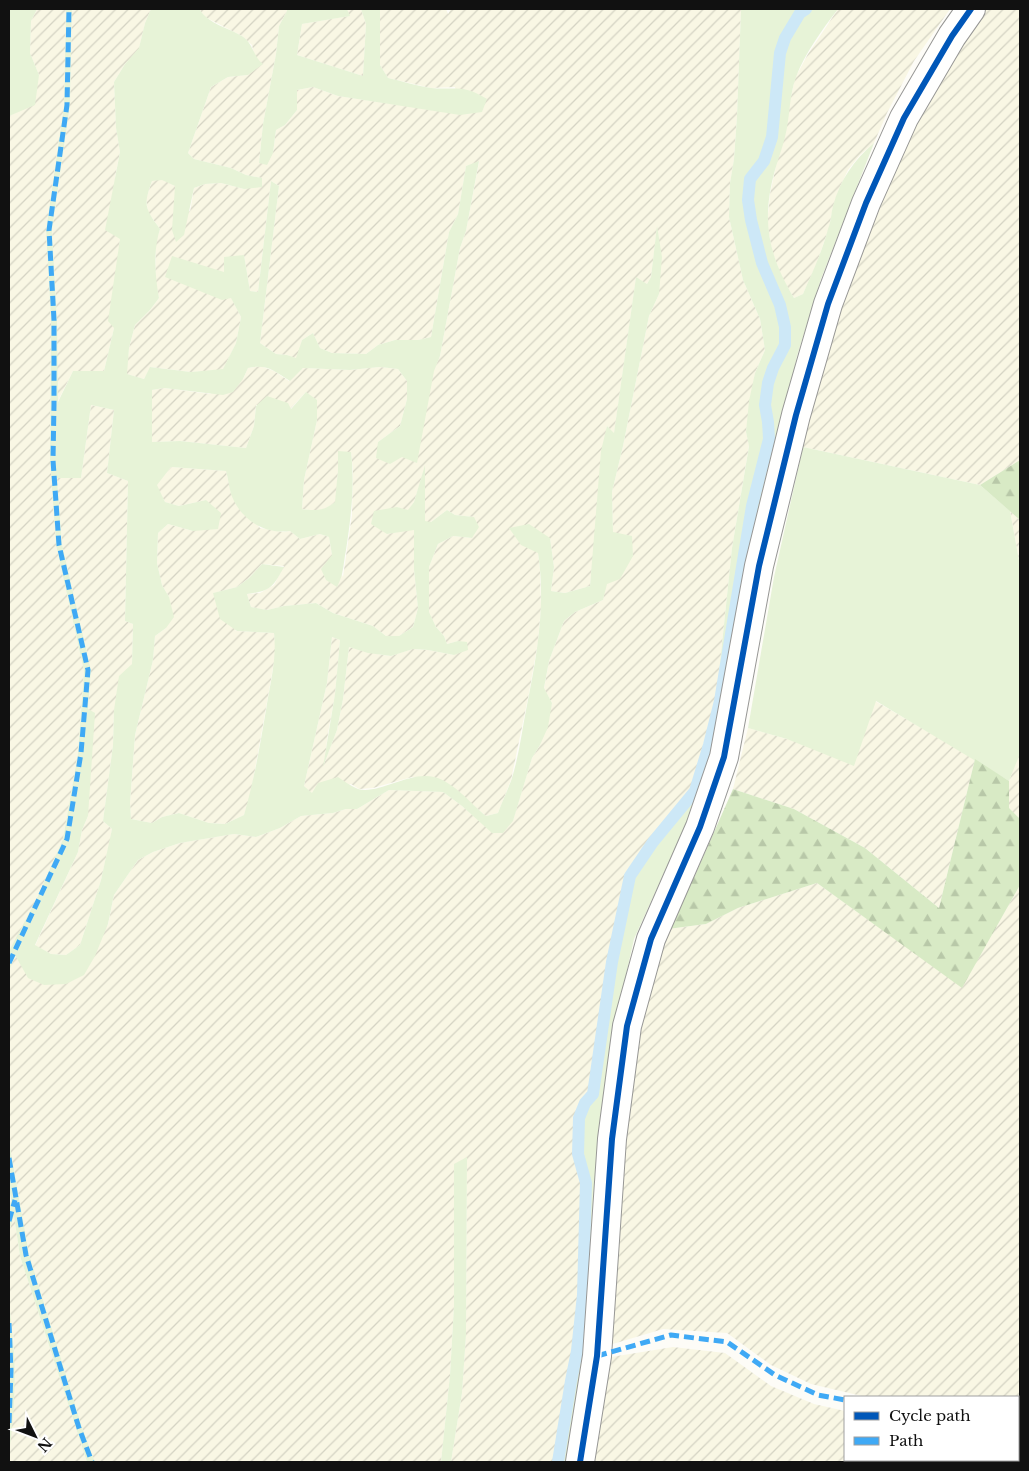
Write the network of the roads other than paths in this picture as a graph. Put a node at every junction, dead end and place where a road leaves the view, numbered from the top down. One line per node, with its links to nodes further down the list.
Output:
1 (971, 9): 2 (street)
2 (580, 1462)

